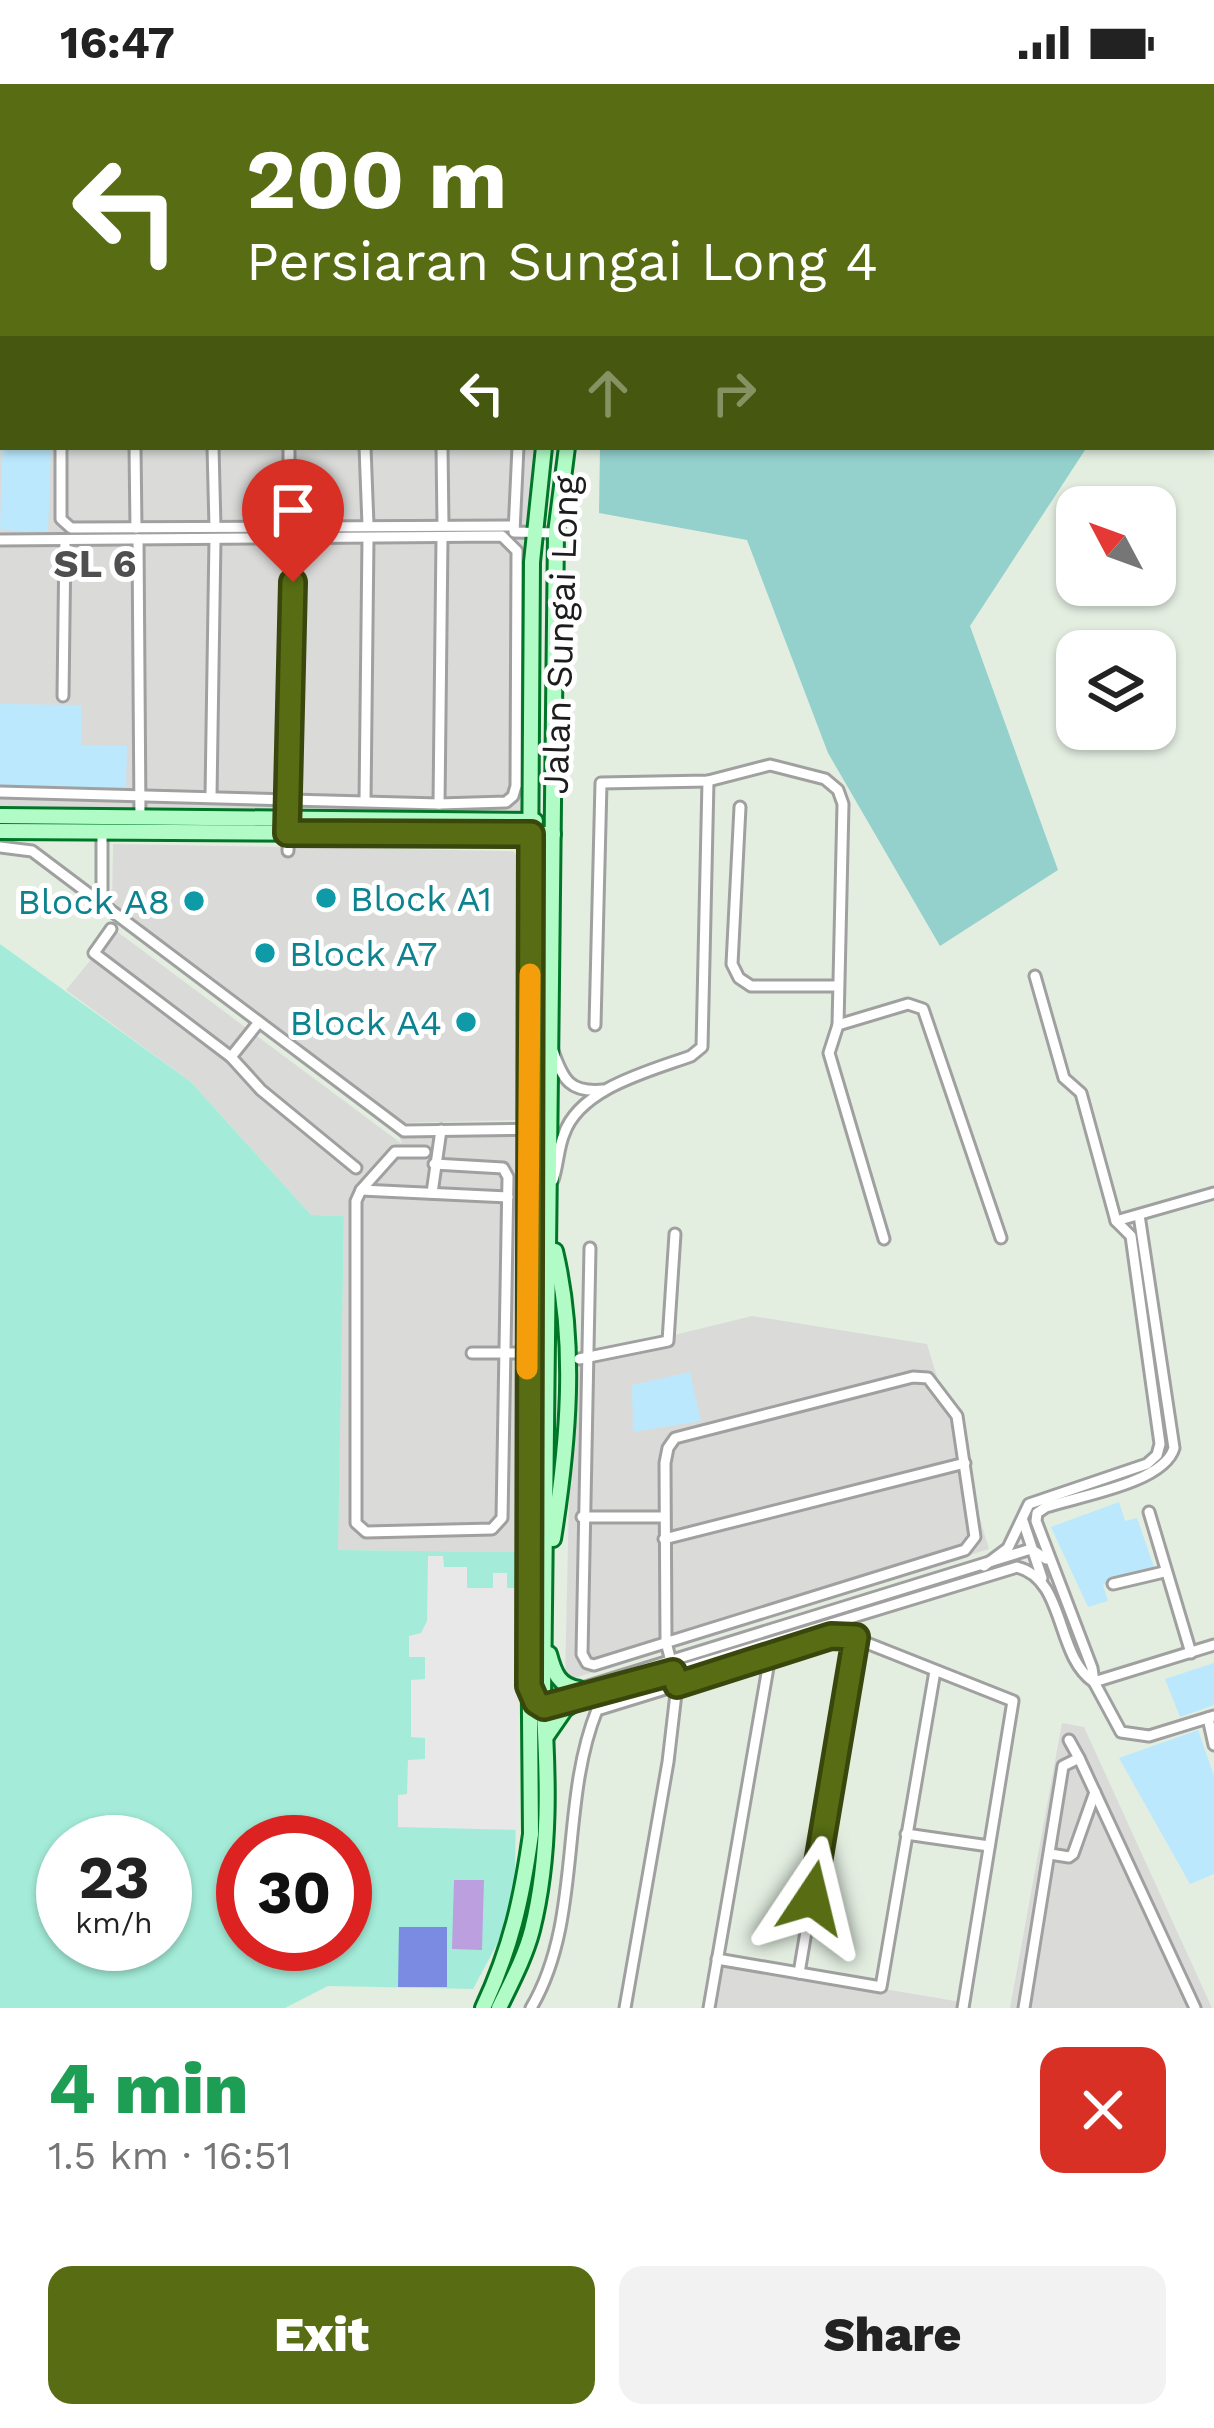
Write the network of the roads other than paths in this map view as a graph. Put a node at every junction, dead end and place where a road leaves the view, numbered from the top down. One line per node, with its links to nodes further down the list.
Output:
1 (61, 450): 16 (street)
2 (136, 450): 16 (street)
3 (213, 450): 17 (street)
4 (289, 450): 12 (street)
5 (365, 450): 10 (street)
6 (442, 450): 11 (street)
7 (518, 450): 13 (street)
8 (544, 450): 14 (street, Jalan Sungai Long)
9 (568, 450): 15 (street, Jalan Sungai Long)
10 (368, 525): 11 (street); 12 (street)
11 (443, 525): 13 (street)
12 (290, 526): 17 (street)
13 (514, 526): 14 (street)
14 (534, 532): 15 (street); 24 (street, Jalan Sungai Long)
15 (556, 532): 25 (street, Jalan Sungai Long)
16 (137, 533): 17 (street); 22 (street); 28 (street)
17 (215, 533): 21 (street); 29 (street)
18 (368, 538): 19 (street); 21 (street); 31 (street)
19 (442, 538): 32 (street); 32 (street)
20 (0, 540): 22 (street)
21 (294, 540): 30 (street)
22 (65, 541): 23 (street)
23 (62, 696)
24 (533, 753): 25 (street); 37 (street, Jalan Sungai Long)
25 (554, 753): 38 (street, Jalan Sungai Long)
26 (708, 782): 46 (street); 48 (street); 52 (street)
27 (0, 793): 28 (street)
28 (140, 793): 29 (street); 35 (street)
29 (211, 796): 30 (street)
30 (289, 799): 31 (street); 36 (street)
31 (365, 801): 32 (street)
32 (439, 803)
33 (740, 807): 46 (street)
34 (0, 816): 35 (street, Jalan Sungai Long)
35 (140, 817): 36 (street, Jalan Sungai Long)
36 (287, 825): 37 (street, Jalan Sungai Long); 40 (street, Jalan Sungai Long); 42 (street)
37 (531, 828): 38 (street, Jalan Sungai Long); 53 (street, Jalan Sungai Long)
38 (553, 828): 50 (street, Jalan Sungai Long)
39 (0, 831): 40 (street, Jalan Sungai Long)
40 (102, 832): 43 (street)
41 (0, 847): 43 (street)
42 (288, 851)
43 (102, 903): 47 (street)
44 (111, 929): 51 (street)
45 (1035, 976): 66 (street)
46 (836, 986): 49 (street)
47 (259, 1022): 51 (street); 55 (street)
48 (595, 1024)
49 (838, 1025): 69 (street); 70 (street)
50 (551, 1046): 52 (street); 54 (street, Jalan Sungai Long)
51 (231, 1057): 59 (street)
52 (608, 1089): 62 (street)
53 (530, 1129): 54 (street); 56 (street); 75 (street, Jalan Sungai Long)
54 (550, 1129): 62 (street, Jalan Sungai Long)
55 (428, 1130): 56 (street); 57 (street)
56 (441, 1130): 58 (street)
57 (425, 1153): 58 (street); 60 (street)
58 (434, 1164): 61 (street); 64 (street)
59 (356, 1168)
60 (361, 1190): 61 (street); 77 (street)
61 (432, 1192): 64 (street)
62 (549, 1193): 67 (street, Jalan Sungai Long)
63 (1214, 1193): 65 (street)
64 (508, 1197): 72 (street)
65 (1139, 1215): 66 (street); 84 (street)
66 (1116, 1221): 82 (street)
67 (550, 1229): 76 (street); 90 (street, Jalan Sungai Long)
68 (675, 1234): 74 (street)
69 (884, 1238)
70 (1001, 1238)
71 (590, 1248): 74 (street)
72 (502, 1352): 73 (street); 75 (street); 77 (street)
73 (472, 1353)
74 (584, 1358): 76 (street); 80 (street)
75 (527, 1359): 77 (street); 102 (street, Jalan Sungai Long)
76 (567, 1361): 90 (street)
77 (503, 1366)
78 (964, 1462): 81 (street); 83 (street); 93 (street)
79 (1149, 1512): 87 (street)
80 (582, 1517): 81 (street); 93 (street)
81 (664, 1517): 83 (street)
82 (1023, 1521): 84 (street); 85 (street)
83 (664, 1539): 93 (street)
84 (1039, 1552): 85 (street); 86 (street); 88 (street); 99 (street)
85 (984, 1566): 97 (street)
86 (1017, 1567): 88 (street); 97 (street)
87 (1164, 1572): 89 (street); 95 (street)
88 (1044, 1584): 99 (street)
89 (1113, 1584)
90 (545, 1591): 91 (street, Jalan Sungai Long)
91 (545, 1637): 101 (street); 102 (street, Jalan Sungai Long)
92 (856, 1637): 96 (street); 98 (street); 114 (street)
93 (666, 1642): 97 (street)
94 (1214, 1645): 95 (street)
95 (1191, 1653): 99 (street)
96 (770, 1656): 100 (street); 113 (street)
97 (672, 1667): 100 (street); 101 (street)
98 (935, 1671): 110 (street); 111 (street)
99 (1094, 1682): 103 (street)
100 (677, 1685): 117 (street); 118 (street)
101 (579, 1694): 102 (street); 104 (street)
102 (538, 1704): 104 (street, Jalan Sungai Long); 108 (street, Jalan Sungai Long)
103 (1211, 1717): 106 (street)
104 (544, 1740): 108 (street, Jalan Sungai Long)
105 (1069, 1740): 107 (street)
106 (1214, 1745)
107 (1079, 1759): 109 (street); 112 (street)
108 (538, 1778): 115 (street, Jalan Sungai Long); 116 (street, Jalan Sungai Long)
109 (1095, 1792): 112 (street); 122 (street)
110 (906, 1834): 111 (street); 114 (street)
111 (989, 1846): 120 (street)
112 (1050, 1854): 121 (street)
113 (718, 1959): 114 (street); 119 (street)
114 (799, 1973)
115 (483, 2008)
116 (499, 2008)
117 (531, 2008)
118 (625, 2008)
119 (710, 2008)
120 (963, 2008)
121 (1024, 2008)
122 (1195, 2008)

